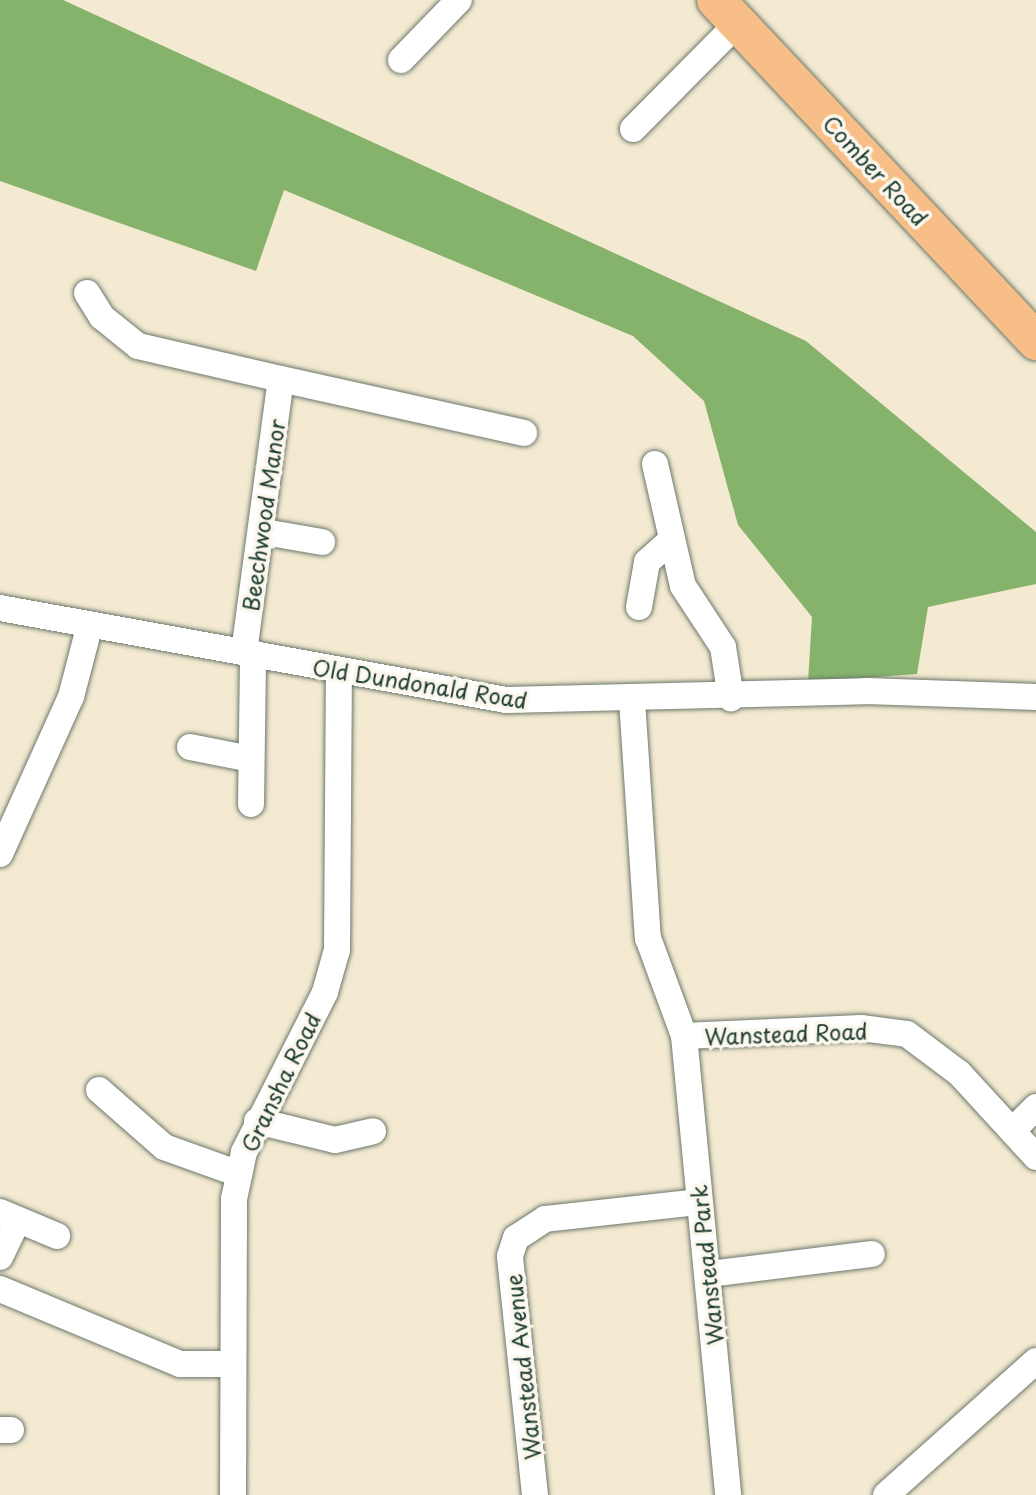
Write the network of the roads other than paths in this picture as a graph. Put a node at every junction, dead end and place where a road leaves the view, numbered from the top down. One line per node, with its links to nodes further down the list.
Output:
1 (459, 0): 3 (street)
2 (727, 12): 4 (street); 6 (highway, Comber Road)
3 (401, 60)
4 (633, 129)
5 (87, 293): 7 (street)
6 (1036, 341)
7 (281, 379): 8 (street); 10 (street, Beechwood Manor)
8 (524, 433)
9 (655, 464): 11 (street)
10 (264, 532): 12 (street); 16 (street, Beechwood Manor)
11 (670, 541): 13 (street); 19 (street)
12 (322, 542)
13 (639, 607)
14 (0, 608): 15 (street, Old Dundonald Road)
15 (90, 624): 16 (street, Old Dundonald Road); 24 (street)
16 (248, 652): 17 (street, Old Dundonald Road); 22 (street, Beechwood Manor)
17 (339, 672): 20 (street, Old Dundonald Road); 28 (street, Gransha Road)
18 (1036, 697): 19 (street, Old Dundonald Road)
19 (731, 698): 20 (street, Old Dundonald Road)
20 (632, 700): 25 (street, Wanstead Road)
21 (190, 747): 22 (street)
22 (251, 759): 23 (street, Beechwood Manor)
23 (251, 804)
24 (0, 854)
25 (684, 1036): 29 (street, Wanstead Road); 33 (street, Wanstead Park)
26 (99, 1090): 32 (street)
27 (1036, 1107): 29 (street)
28 (257, 1121): 30 (street); 32 (street, Gransha Road)
29 (1014, 1129): 31 (street, Wanstead Road)
30 (373, 1131)
31 (1036, 1157)
32 (239, 1174): 41 (street, Gransha Road)
33 (698, 1202): 38 (street, Wanstead Park); 43 (street, Wanstead Avenue)
34 (9, 1216): 35 (street); 37 (street)
35 (57, 1236)
36 (872, 1254): 38 (street)
37 (0, 1257)
38 (709, 1274): 44 (street, Wanstead Park)
39 (0, 1289): 41 (street)
40 (1036, 1361): 45 (street)
41 (231, 1364): 42 (street, Gransha Road)
42 (233, 1495)
43 (535, 1495)
44 (728, 1495)
45 (886, 1495)

